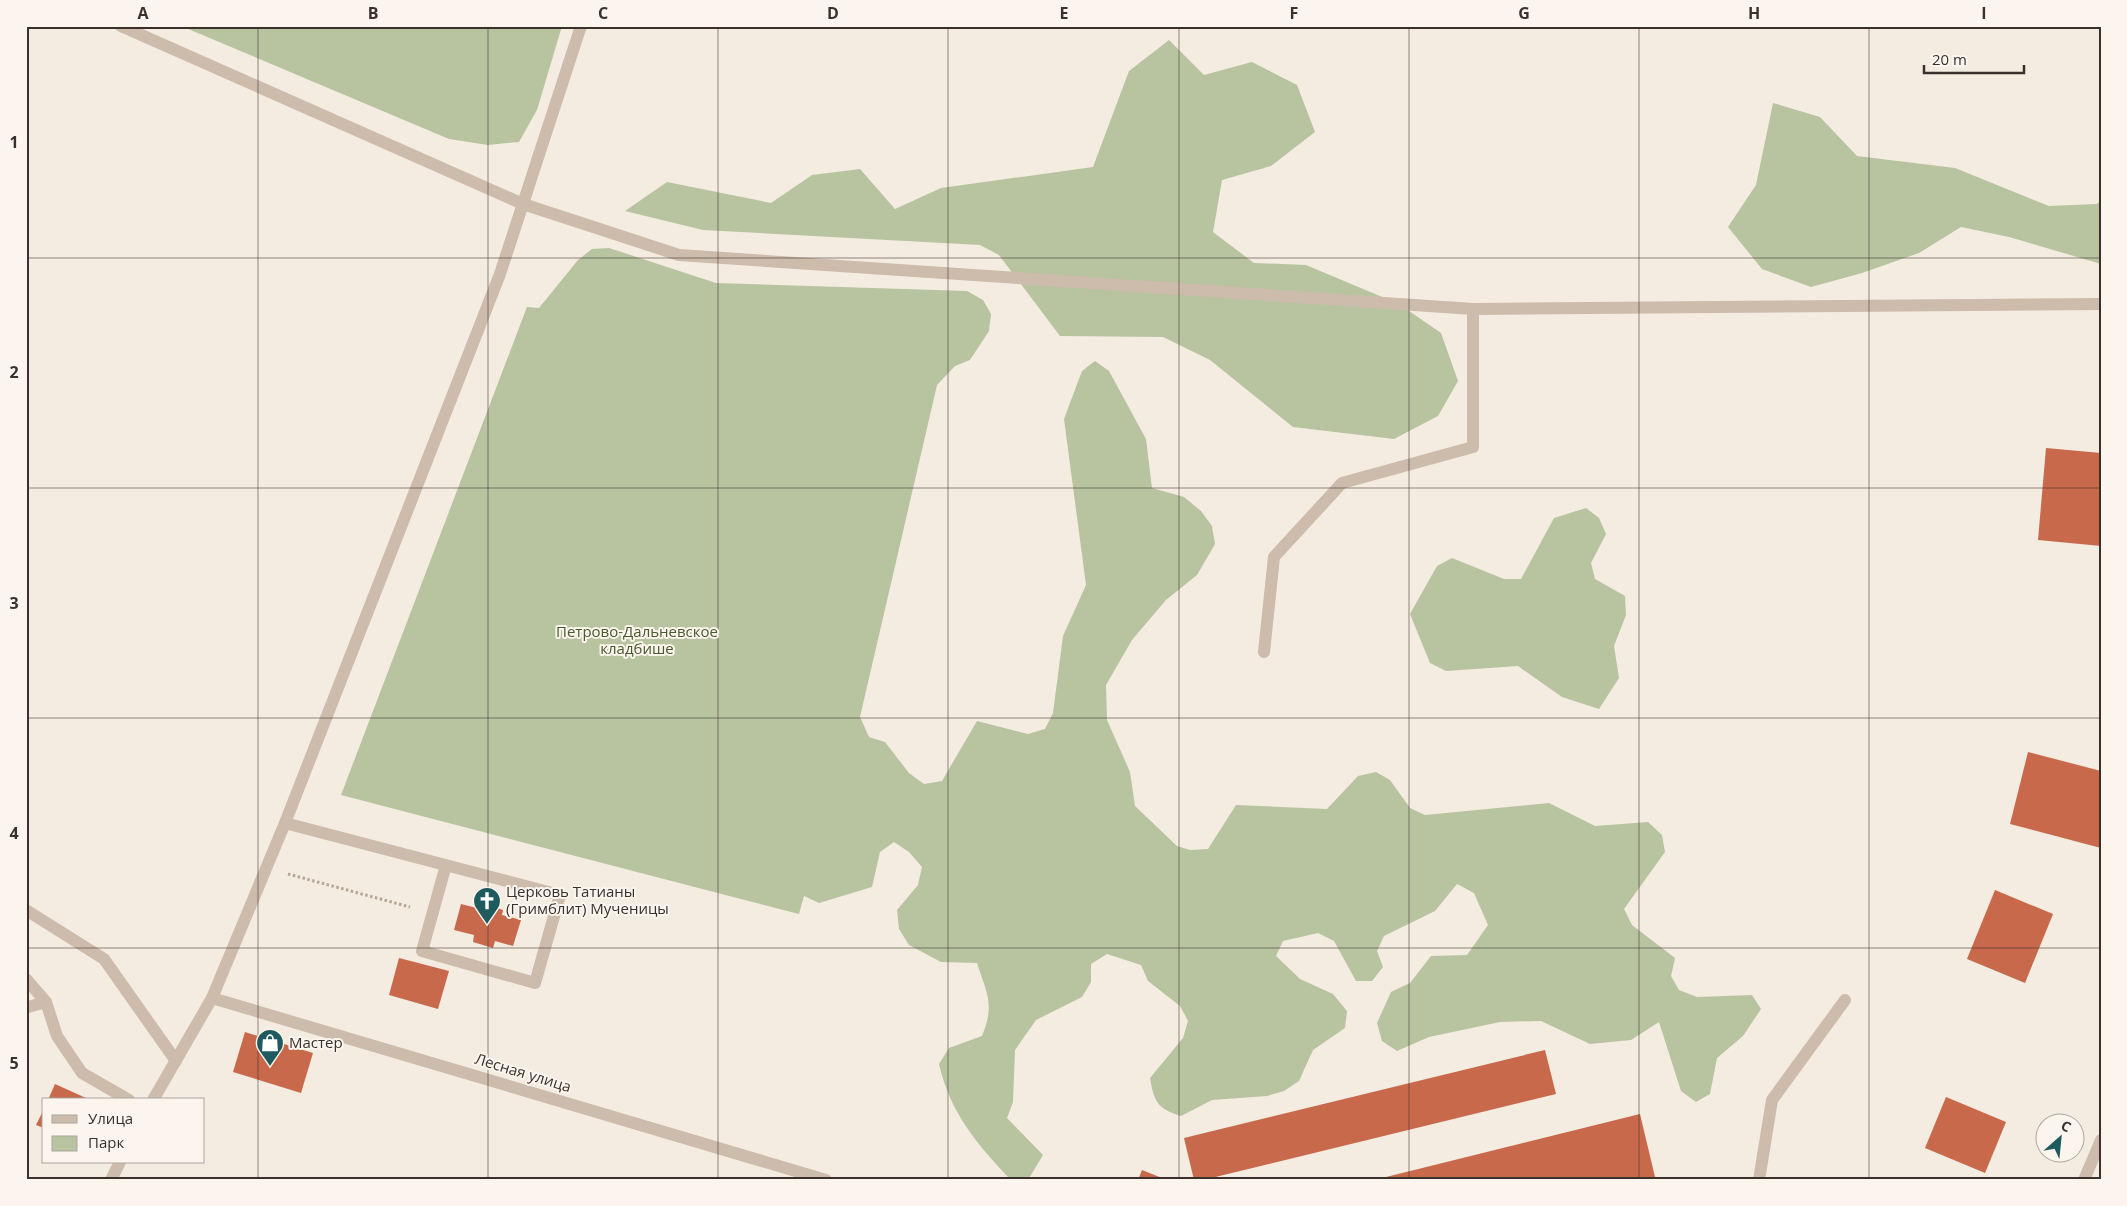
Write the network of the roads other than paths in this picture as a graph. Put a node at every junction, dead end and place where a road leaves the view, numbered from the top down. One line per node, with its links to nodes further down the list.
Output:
1 (121, 26): 3 (street)
2 (581, 26): 3 (street)
3 (523, 204): 5 (street); 7 (street)
4 (2101, 304): 5 (street)
5 (1473, 310): 6 (street)
6 (1264, 652)
7 (285, 823): 8 (street); 11 (street)
8 (446, 865): 8 (street)
9 (26, 910): 15 (street)
10 (26, 979): 13 (street)
11 (212, 998): 15 (street); 21 (street, Лесная улица)
12 (1846, 1000): 22 (street)
13 (46, 1002): 14 (street); 16 (street)
14 (28, 1007)
15 (176, 1061): 17 (street)
16 (126, 1098)
17 (154, 1098)
18 (2101, 1140): 23 (street)
19 (119, 1164): 20 (street)
20 (111, 1180)
21 (826, 1180)
22 (1759, 1180)
23 (2084, 1180)

